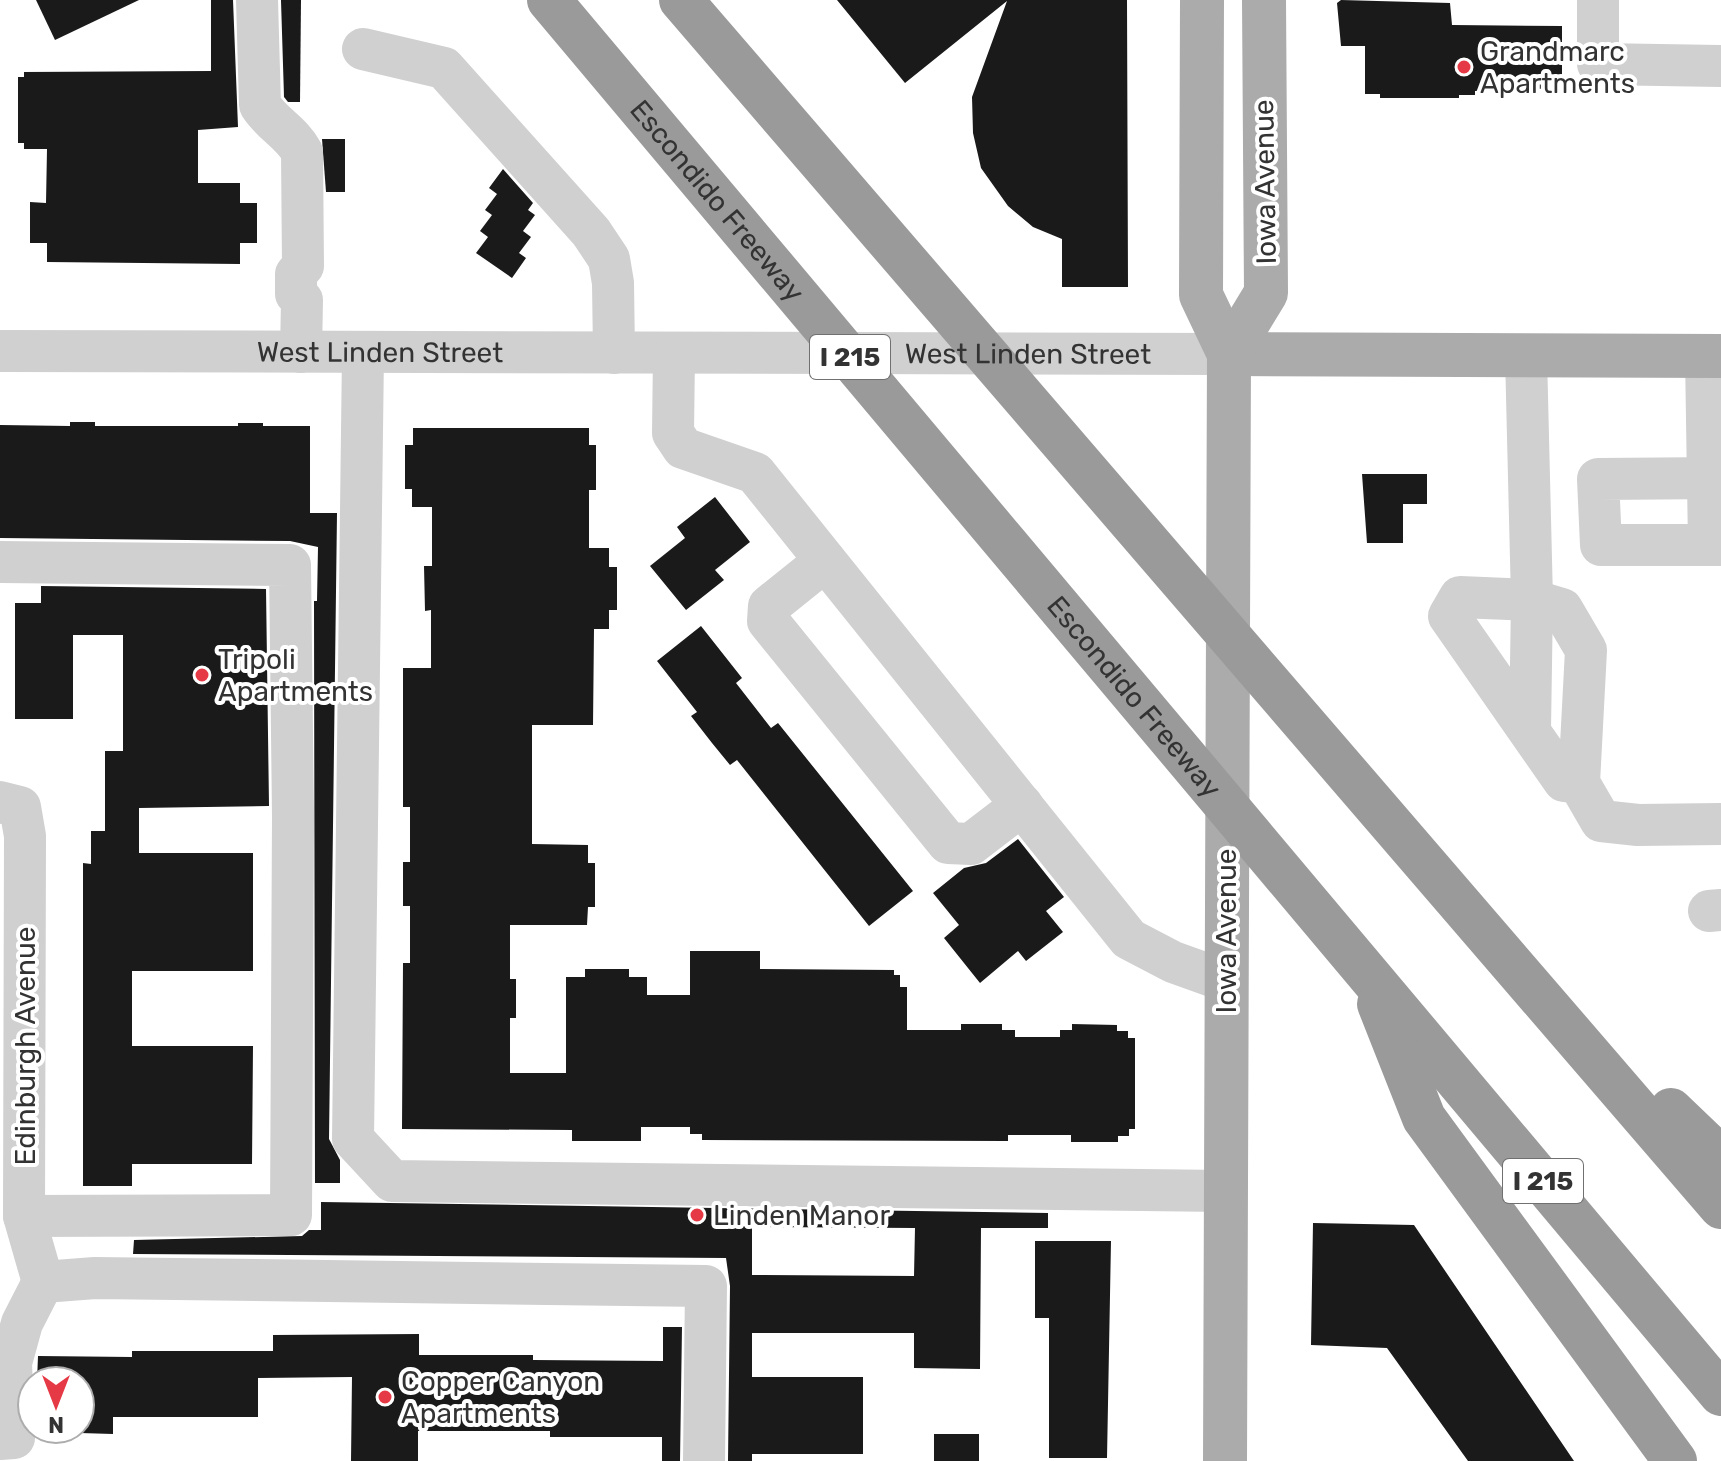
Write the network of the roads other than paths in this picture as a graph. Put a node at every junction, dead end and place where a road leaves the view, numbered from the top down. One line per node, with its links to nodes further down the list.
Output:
1 (257, 0): 10 (street)
2 (549, 0): 28 (highway, Escondido Freeway / I 215)
3 (1202, 0): 14 (main road, Iowa Avenue)
4 (1264, 0): 14 (main road, Iowa Avenue)
5 (1598, 0): 8 (street)
6 (684, 3): 27 (highway)
7 (363, 49): 12 (street)
8 (1721, 66)
9 (0, 351): 10 (street, West Linden Street)
10 (301, 352): 11 (street, West Linden Street)
11 (363, 353): 12 (street, West Linden Street); 31 (street)
12 (614, 353): 13 (street, West Linden Street)
13 (679, 353): 14 (street, West Linden Street); 19 (street)
14 (1229, 354): 15 (main road, West Linden Street); 29 (main road, Iowa Avenue)
15 (1526, 355): 16 (main road, West Linden Street); 21 (street)
16 (1714, 356): 17 (street)
17 (1715, 478): 18 (street); 18 (street)
18 (1715, 545)
19 (825, 561): 25 (street); 25 (street)
20 (0, 562): 33 (street)
21 (1532, 600): 22 (street); 22 (street); 23 (street)
22 (1530, 729): 23 (street)
23 (1579, 783): 26 (street)
24 (10, 805): 33 (street, Edinburgh Avenue)
25 (1022, 805): 29 (street)
26 (1721, 824)
27 (1460, 904): 30 (highway); 32 (highway)
28 (1365, 969): 35 (highway, Escondido Freeway / I 215); 39 (highway)
29 (1226, 981): 31 (main road, Iowa Avenue)
30 (1721, 1158)
31 (1225, 1191): 38 (main road, Iowa Avenue)
32 (1721, 1207)
33 (24, 1216): 34 (street, Edinburgh Avenue)
34 (43, 1282): 36 (street); 37 (street)
35 (1721, 1394)
36 (0, 1439)
37 (704, 1461)
38 (1225, 1461)
39 (1675, 1461)

